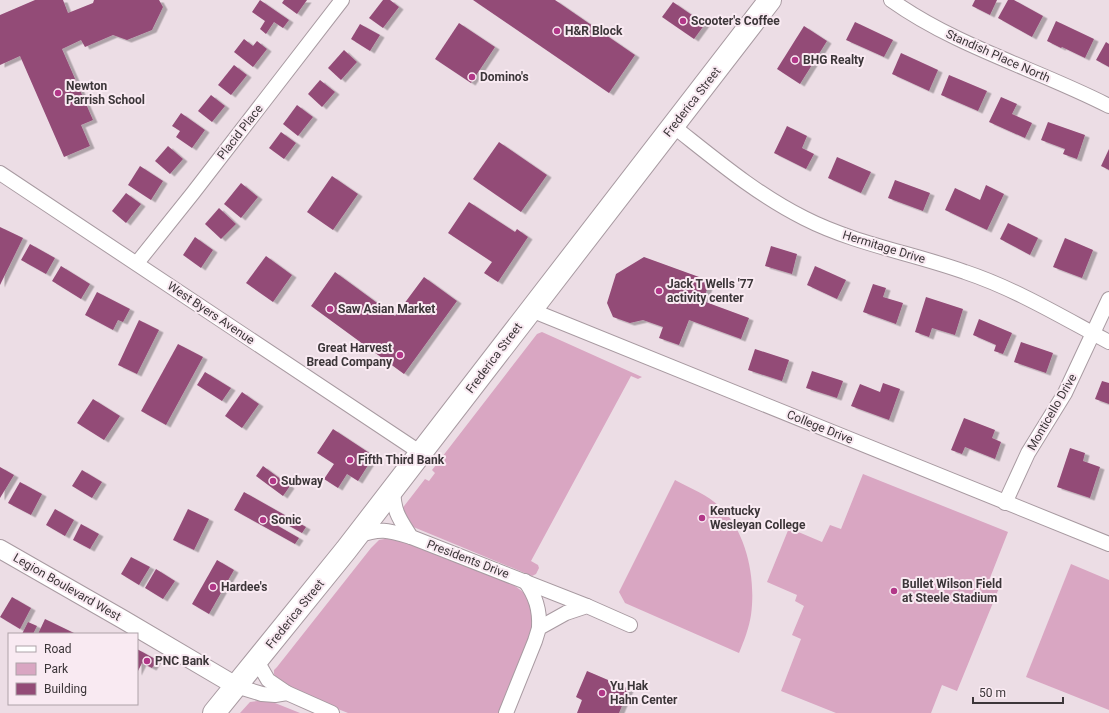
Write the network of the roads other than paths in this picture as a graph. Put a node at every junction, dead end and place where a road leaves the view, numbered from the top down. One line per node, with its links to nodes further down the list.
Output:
1 (342, 0): 7 (street, Placid Place)
2 (770, 0): 5 (main road, Frederica Street)
3 (891, 0): 4 (street, Standish Place North)
4 (1109, 106)
5 (673, 126): 9 (main road, Frederica Street); 10 (street, Hermitage Drive)
6 (0, 173): 7 (street, West Byers Avenue)
7 (137, 263): 12 (street, West Byers Avenue)
8 (1109, 299): 10 (street, Monticello Drive)
9 (531, 310): 12 (main road, Frederica Street); 14 (street, College Drive)
10 (1093, 334): 11 (street, Hermitage Drive); 14 (street, Monticello Drive)
11 (1109, 342)
12 (421, 453): 13 (main road, Frederica Street)
13 (393, 489): 15 (main road, Frederica Street); 16 (street, Presidents Drive)
14 (1005, 503): 17 (street, College Drive)
15 (356, 536): 16 (street, Presidents Drive); 23 (main road, Frederica Street)
16 (411, 537): 19 (street, Presidents Drive)
17 (1109, 544)
18 (0, 549): 24 (street, Legion Boulevard West)
19 (525, 582): 20 (street, Presidents Drive); 22 (street, Presidents Drive)
20 (587, 606): 21 (street, Presidents Drive); 22 (street)
21 (630, 625)
22 (539, 628): 28 (street, Presidents Drive)
23 (257, 661): 24 (main road, Frederica Street); 25 (street)
24 (236, 686): 25 (street); 26 (main road, Frederica Street)
25 (287, 693): 27 (street)
26 (214, 713)
27 (332, 713)
28 (506, 713)

